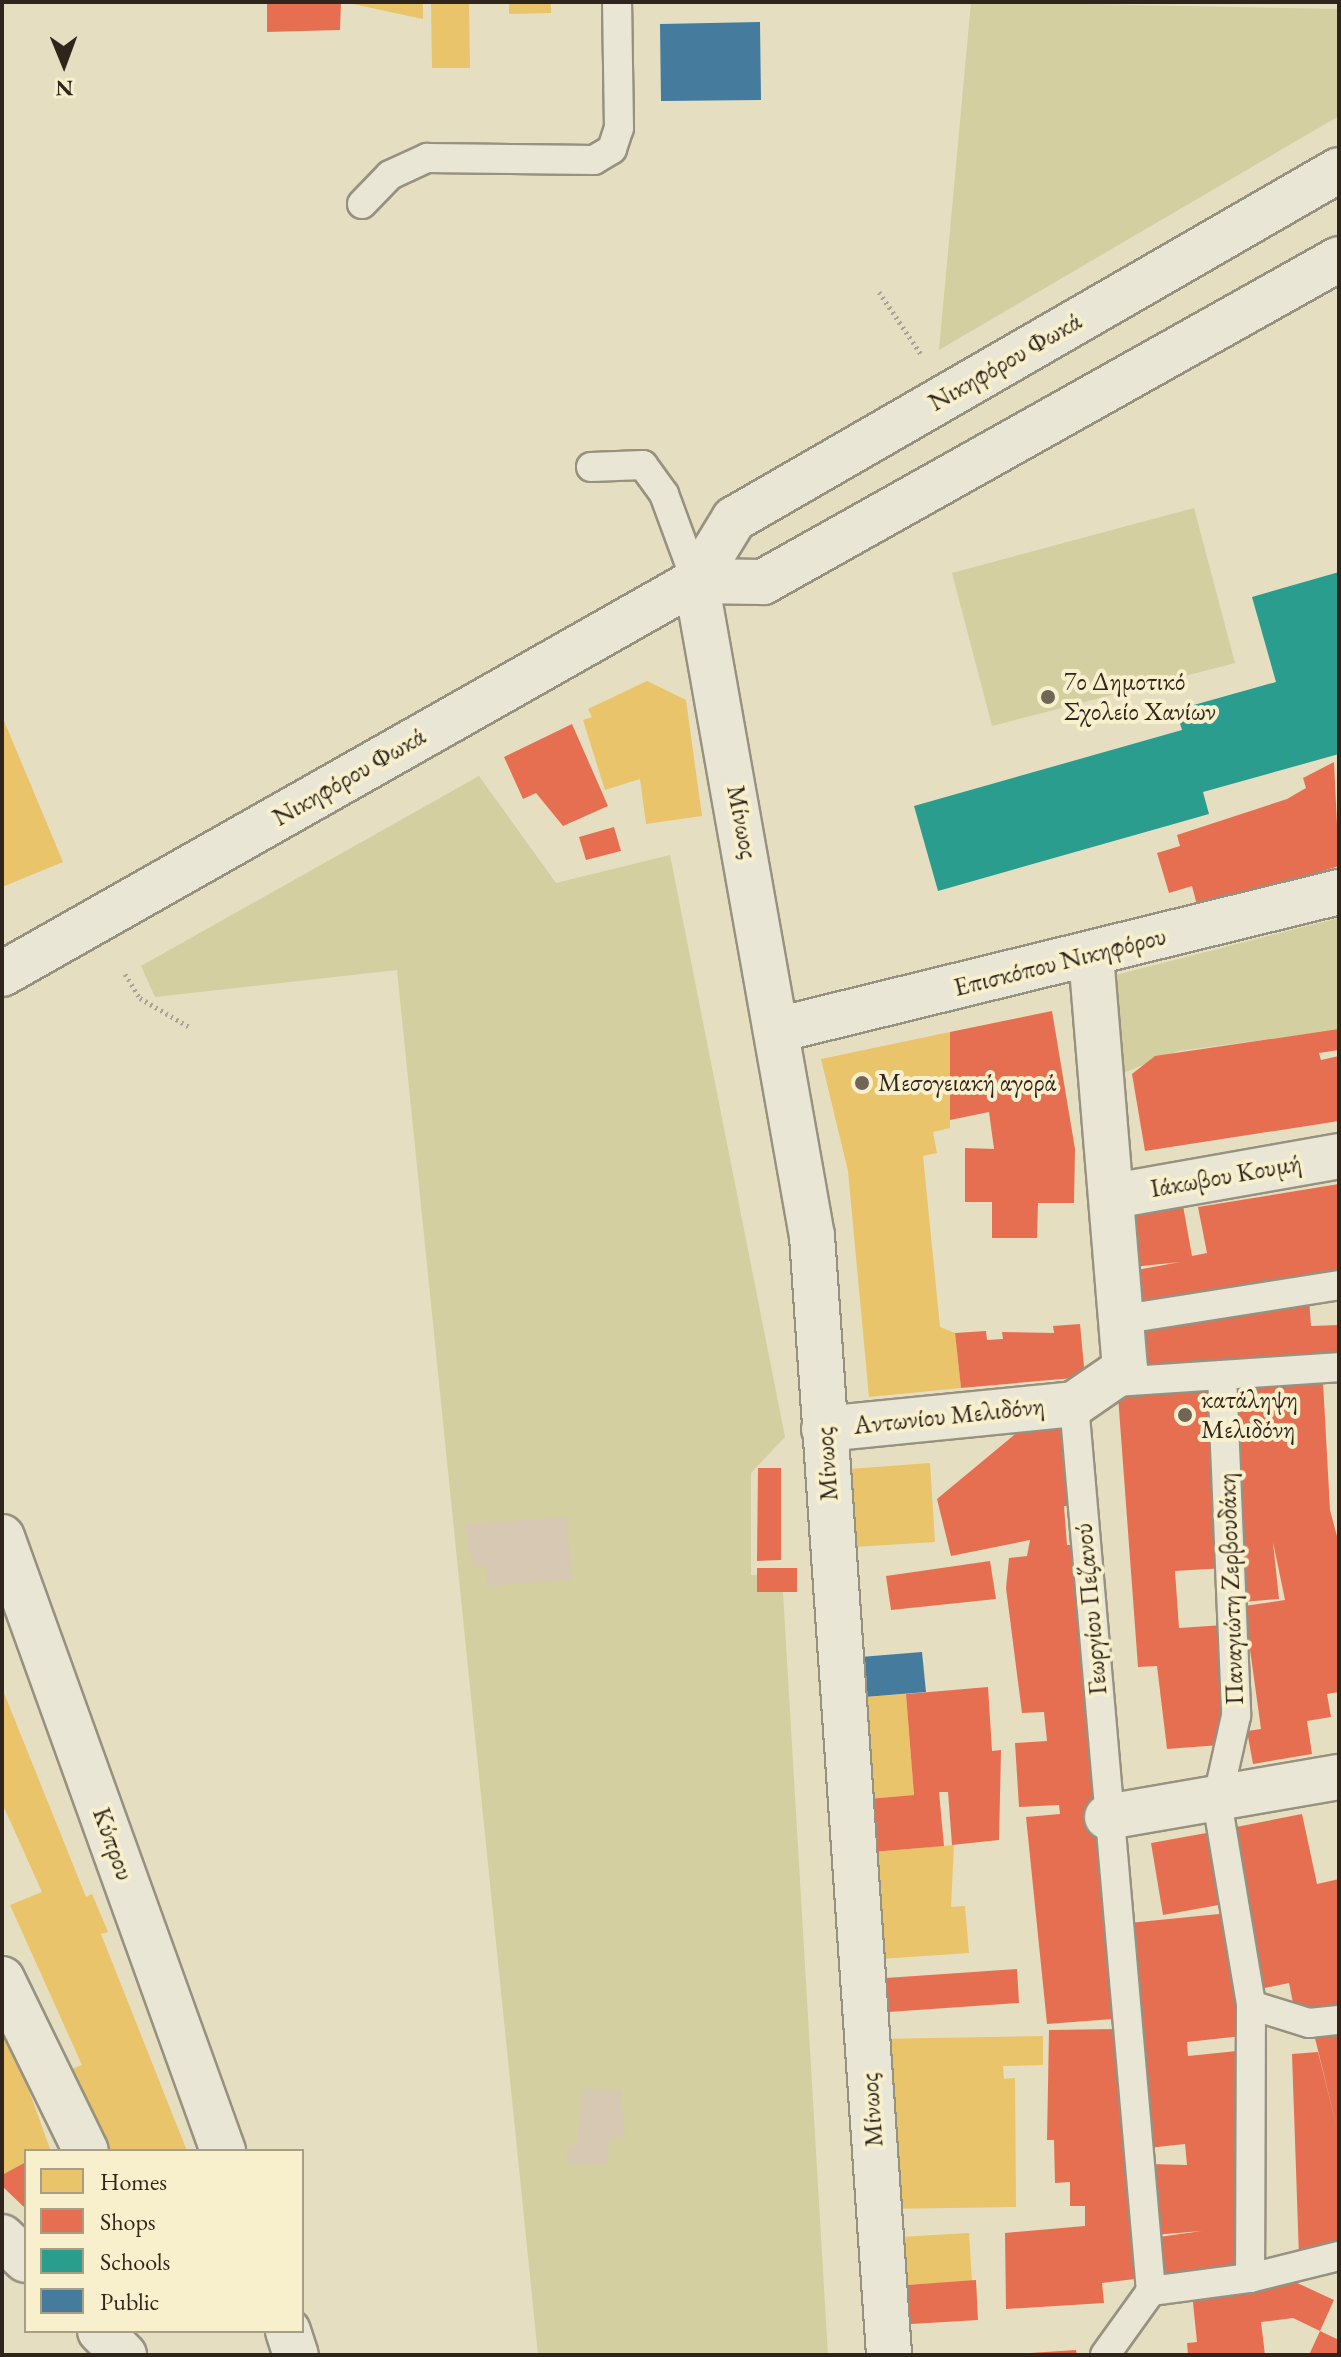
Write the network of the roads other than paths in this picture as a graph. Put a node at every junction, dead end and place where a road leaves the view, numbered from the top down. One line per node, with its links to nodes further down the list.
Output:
1 (617, 2): 3 (lane)
2 (1339, 170): 6 (street, Νικηφόρου Φωκά)
3 (362, 204)
4 (1339, 259): 6 (street)
5 (591, 467): 6 (lane)
6 (696, 581): 9 (street, Νικηφόρου Φωκά); 10 (street, Μίνωος)
7 (1339, 892): 8 (street, Επισκόπου Νικηφόρου)
8 (1091, 955): 10 (street, Επισκόπου Νικηφόρου); 12 (street)
9 (2, 974)
10 (781, 1029): 19 (street, Μίνωος)
11 (1339, 1156): 12 (street, Ιάκωβου Κουμή)
12 (1113, 1196): 14 (street)
13 (1339, 1285): 14 (lane)
14 (1125, 1319): 17 (street)
15 (1339, 1367): 16 (lane)
16 (1222, 1375): 17 (lane); 23 (lane, Παναγιώτη Ζερβουδάκη)
17 (1114, 1382): 18 (street)
18 (1074, 1404): 19 (street, Αντωνίου Μελιδόνη); 24 (lane, Γεωργίου Πεζανού)
19 (824, 1429): 39 (street, Μίνωος)
20 (2, 1537): 21 (street, Κύπρου)
21 (14, 1606): 29 (street, Κύπρου)
22 (1339, 1777): 23 (street)
23 (1217, 1801): 24 (street); 26 (lane, Παναγιώτη Ζερβουδάκη)
24 (1107, 1817): 34 (lane, Γεωργίου Πεζανού)
25 (2, 1979): 28 (street)
26 (1251, 2005): 27 (lane); 33 (lane, Παναγιώτη Ζερβουδάκη)
27 (1339, 2020)
28 (85, 2149)
29 (222, 2149)
30 (2, 2237): 32 (street)
31 (1339, 2256): 33 (lane)
32 (24, 2258)
33 (1250, 2278): 34 (lane)
34 (1151, 2291): 40 (lane)
35 (102, 2333): 37 (street)
36 (289, 2333): 38 (street)
37 (124, 2355)
38 (296, 2355)
39 (889, 2355)
40 (1105, 2355)

